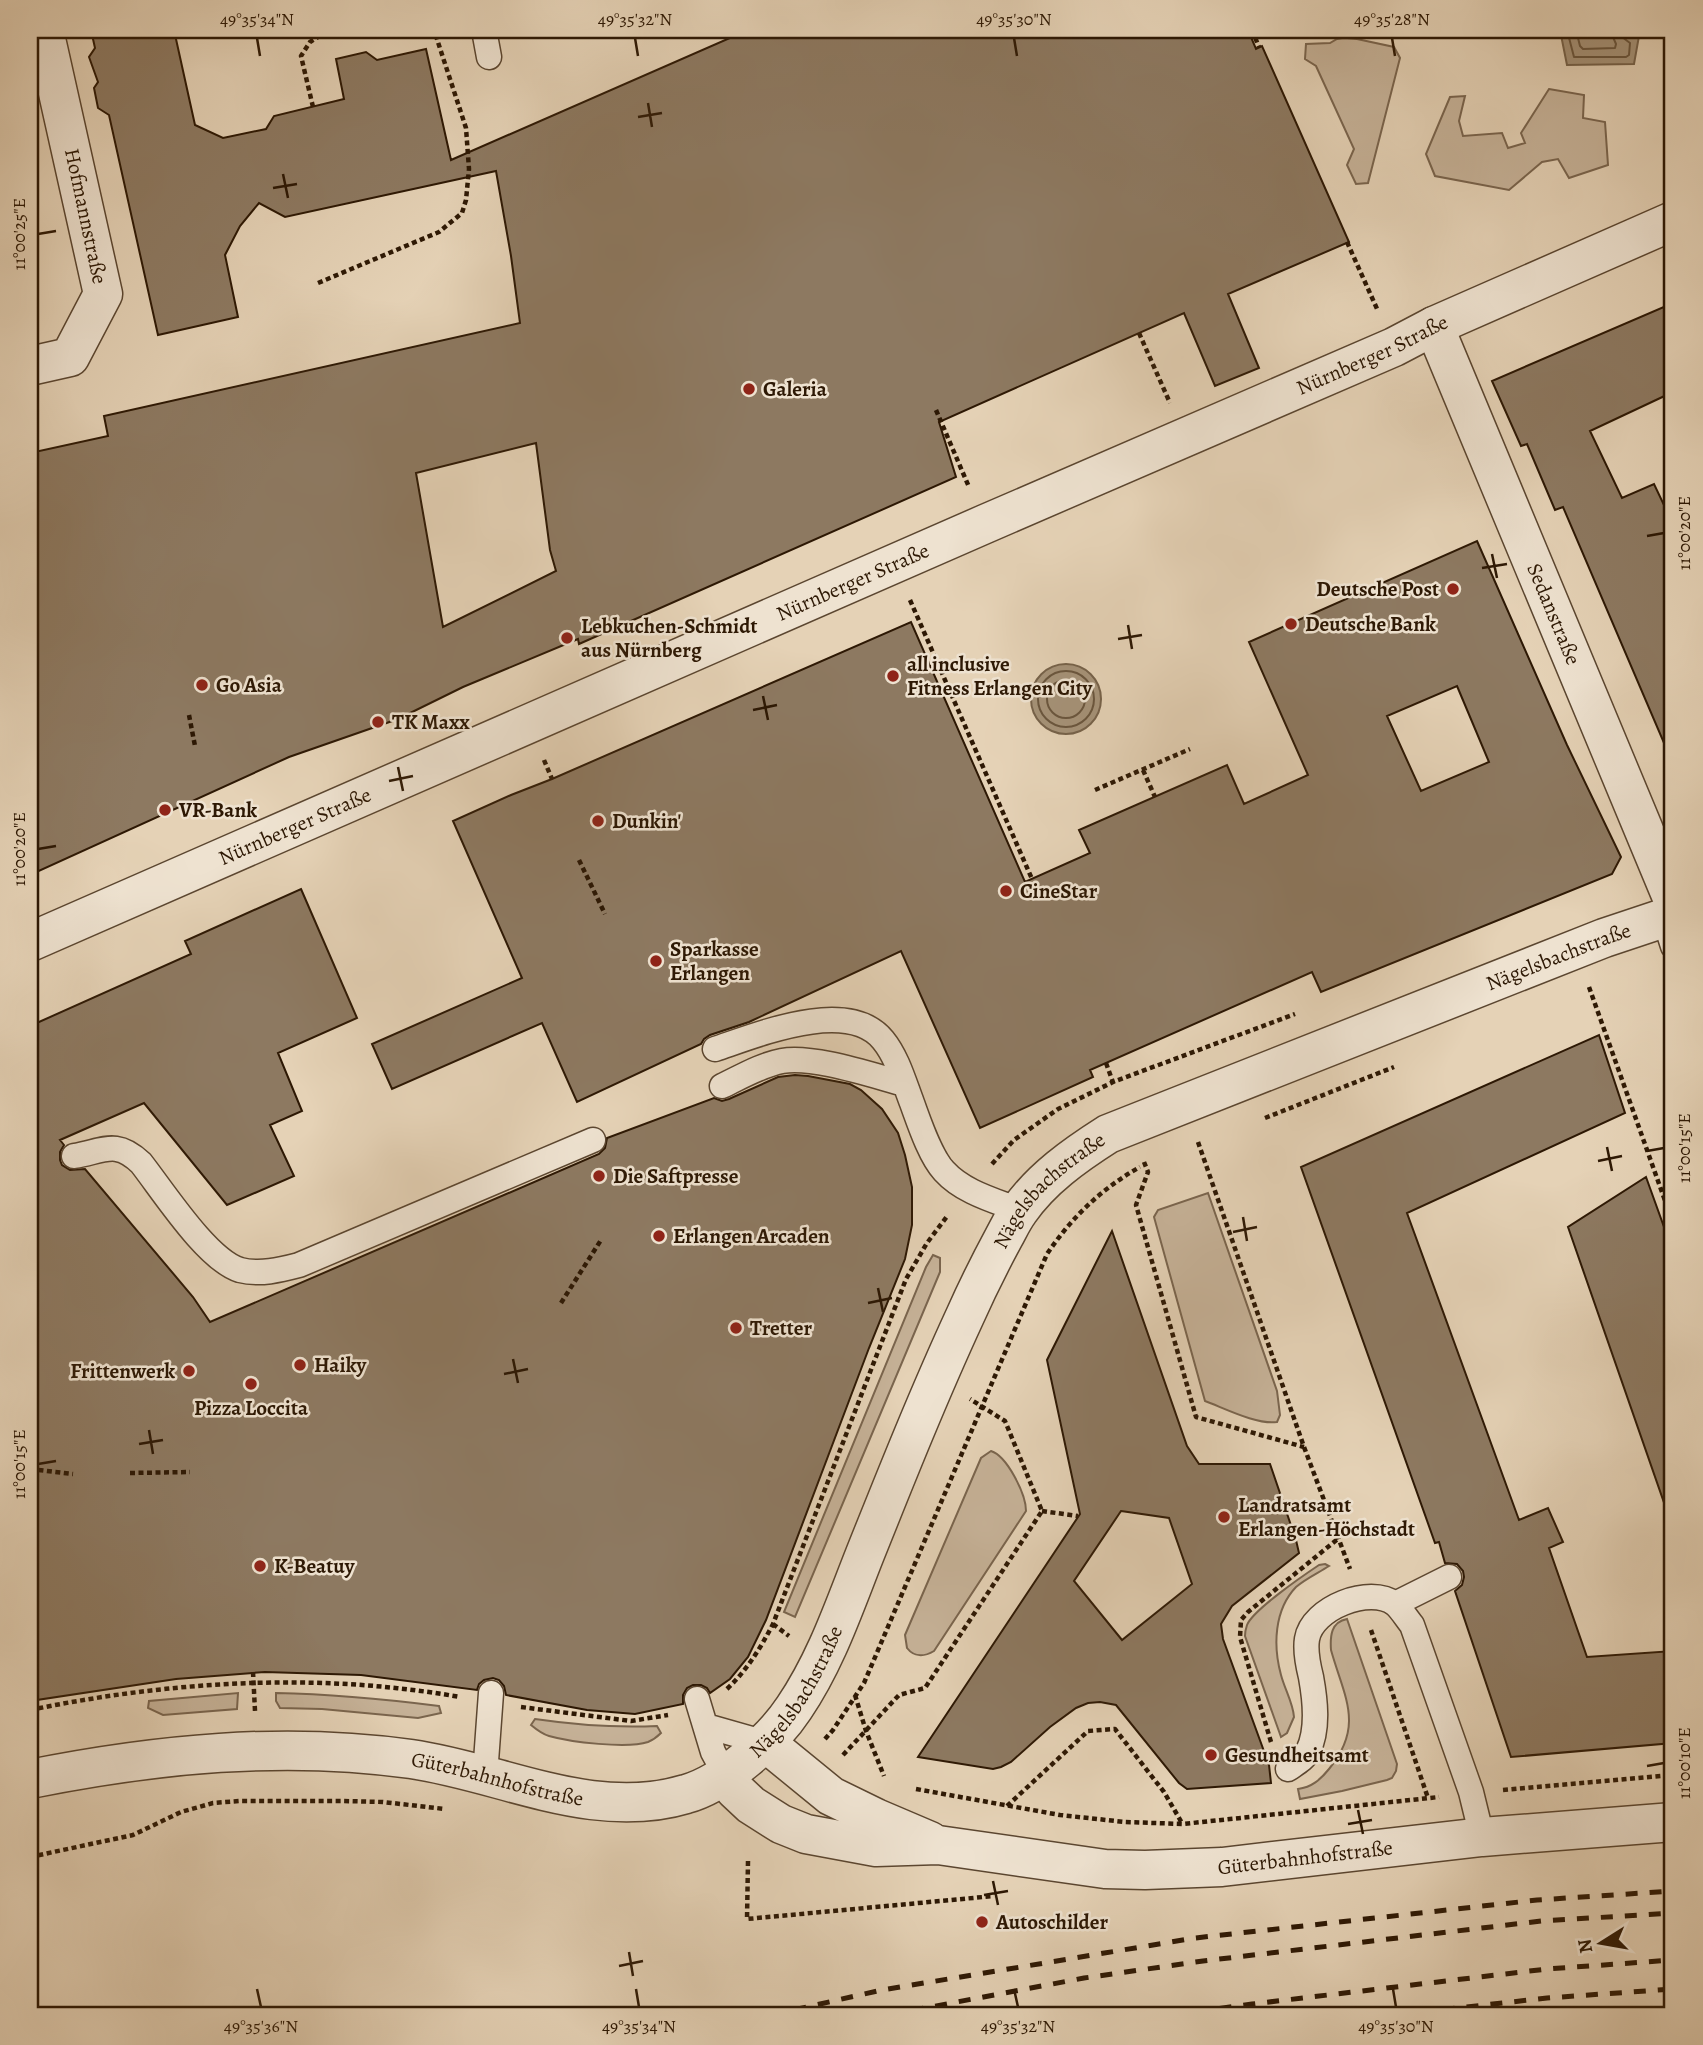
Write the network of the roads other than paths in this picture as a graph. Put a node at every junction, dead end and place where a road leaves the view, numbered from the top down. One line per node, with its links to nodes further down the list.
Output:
1 (44, 30): 6 (street, Hofmannstraße)
2 (484, 30): 3 (lane)
3 (489, 57)
4 (1673, 221): 5 (street, Nürnberger Straße)
5 (1434, 326): 7 (street, Sedanstraße); 8 (street, Nürnberger Straße)
6 (30, 366)
7 (1671, 920): 14 (street, Nägelsbachstraße)
8 (30, 942)
9 (715, 1049): 10 (lane)
10 (905, 1084): 11 (lane); 14 (lane)
11 (722, 1086)
12 (593, 1140): 13 (lane)
13 (74, 1156)
14 (1019, 1210): 18 (street, Nägelsbachstraße)
15 (1449, 1577): 16 (lane)
16 (1395, 1604): 19 (lane); 24 (lane)
17 (491, 1698): 21 (lane)
18 (766, 1743): 20 (street, Nägelsbachstraße); 20 (lane); 25 (street, Güterbahnhofstraße)
19 (1288, 1769)
20 (725, 1774): 21 (street, Güterbahnhofstraße); 25 (street, Güterbahnhofstraße)
21 (485, 1775): 22 (street, Güterbahnhofstraße)
22 (30, 1779)
23 (1673, 1822): 24 (street, Güterbahnhofstraße)
24 (1482, 1837): 25 (street, Güterbahnhofstraße)
25 (938, 1845)

